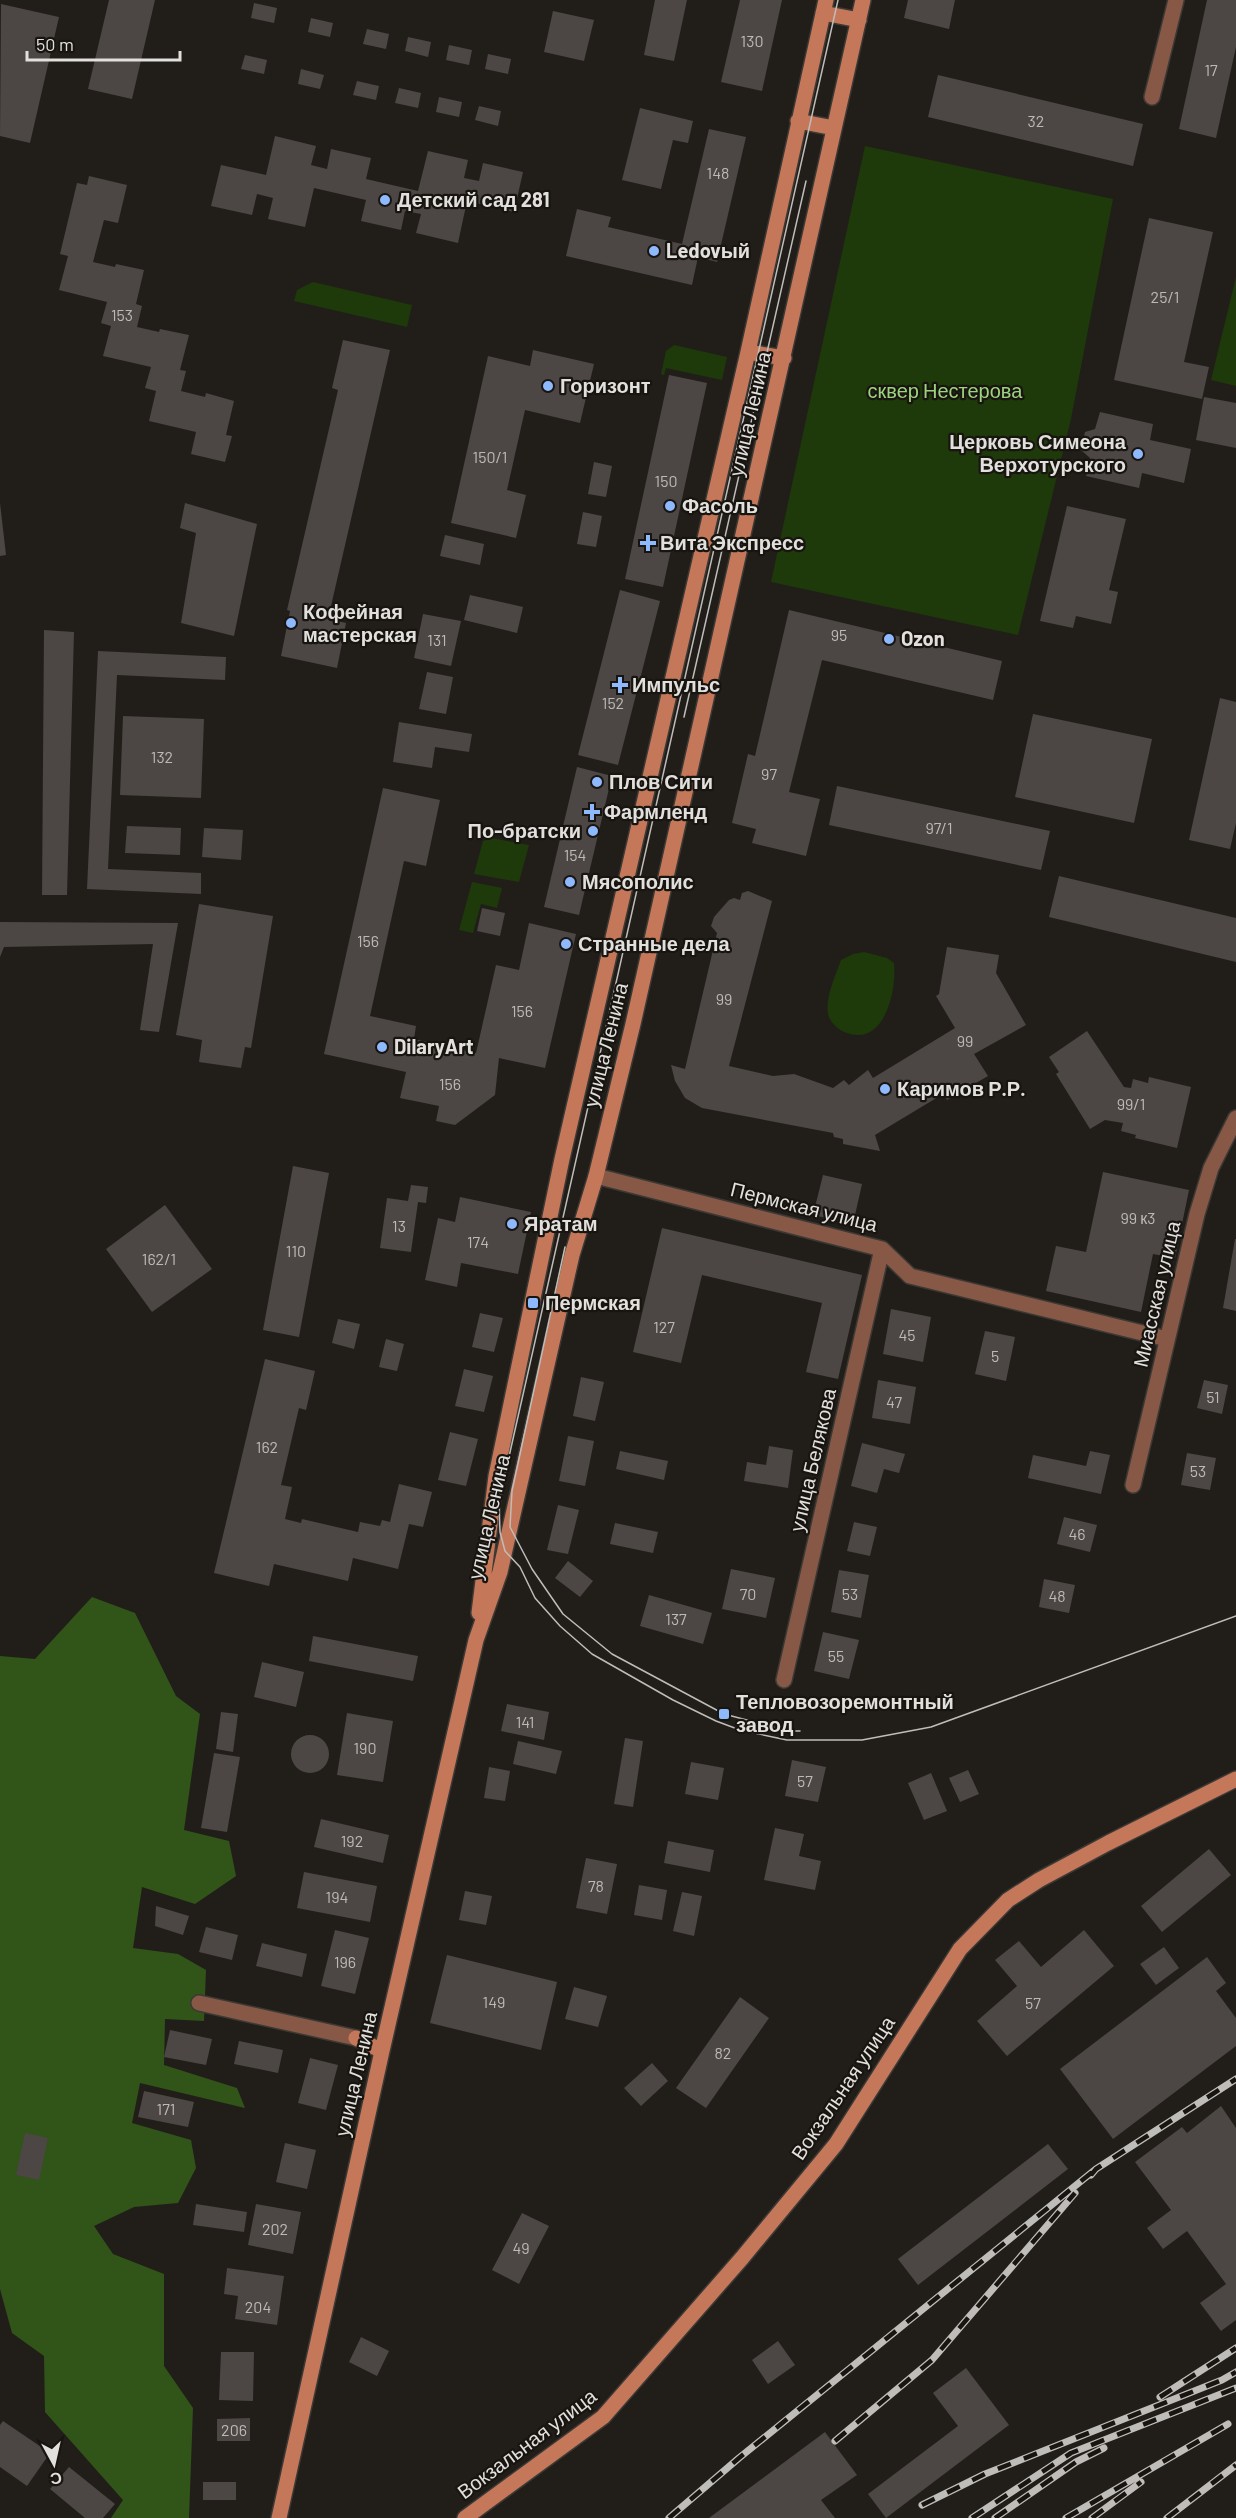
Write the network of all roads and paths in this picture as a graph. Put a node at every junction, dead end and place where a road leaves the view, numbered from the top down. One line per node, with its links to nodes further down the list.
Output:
1 (863, 0): 4 (street, улица Ленина)
2 (1176, 0): 5 (street)
3 (824, 6): 4 (street); 6 (street, улица Ленина)
4 (859, 20): 7 (street, улица Ленина)
5 (1152, 97)
6 (798, 121): 7 (street); 8 (street, улица Ленина)
7 (834, 128): 9 (street, улица Ленина)
8 (748, 352): 9 (street); 15 (street, улица Ленина)
9 (784, 358): 11 (street, улица Ленина)
10 (1236, 1118): 13 (street, Миасская улица)
11 (596, 1176): 12 (street, Пермская улица); 15 (street, улица Ленина)
12 (882, 1249): 13 (street, Пермская улица); 16 (street, улица Белякова)
13 (1167, 1339): 14 (street, Миасская улица)
14 (1133, 1485)
15 (476, 1640): 19 (street, улица Ленина)
16 (784, 1680)
17 (1236, 1779): 21 (street, Вокзальная улица)
18 (199, 2003): 19 (street)
19 (382, 2051): 20 (street, улица Ленина)
20 (279, 2518)
21 (465, 2518)

